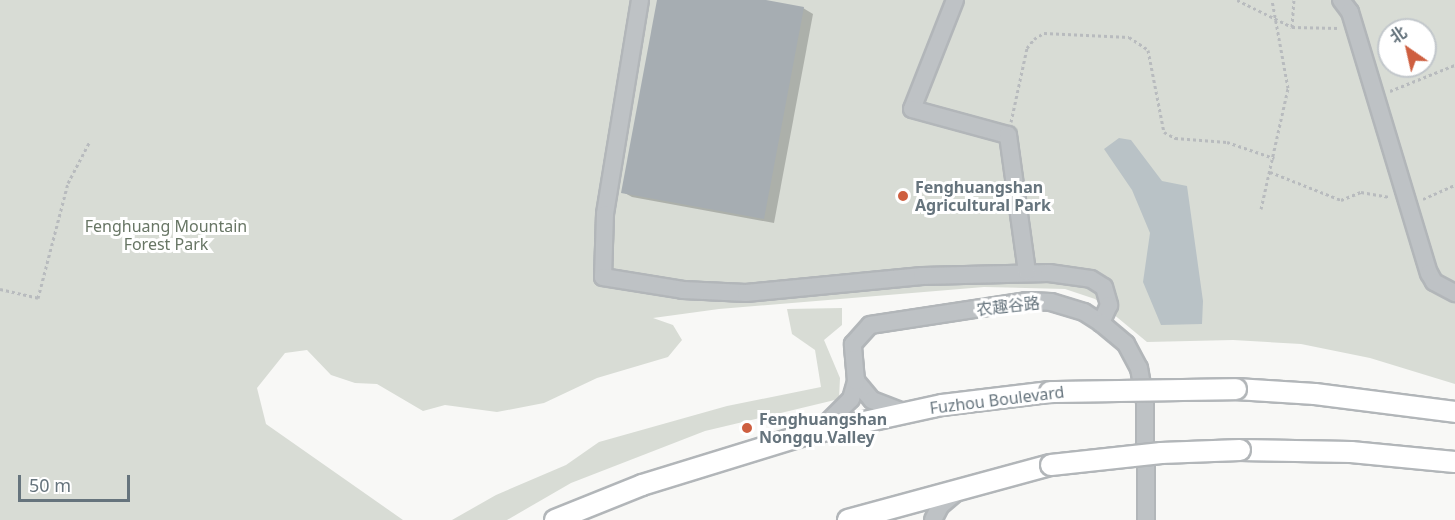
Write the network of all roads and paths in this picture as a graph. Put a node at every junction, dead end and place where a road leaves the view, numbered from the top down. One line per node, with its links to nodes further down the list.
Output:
1 (640, 0): 19 (street)
2 (955, 0): 12 (street)
3 (1237, 0): 7 (path)
4 (1272, 0): 7 (path)
5 (1294, 0): 8 (path)
6 (1341, 0): 9 (street)
7 (1276, 20): 8 (path); 14 (path)
8 (1292, 27): 9 (path)
9 (1354, 28): 11 (street)
10 (1455, 65): 11 (path)
11 (1377, 97): 17 (street)
12 (1008, 135): 14 (path); 19 (street)
13 (90, 141): 20 (path)
14 (1274, 158): 15 (path)
15 (1270, 172): 17 (path); 18 (path)
16 (1455, 185): 17 (path)
17 (1408, 201): 21 (street)
18 (1261, 209)
19 (1027, 272): 22 (street)
20 (0, 289)
21 (1455, 293)
22 (1101, 323): 23 (street, 农趣谷路); 34 (street, 农趣谷路)
23 (856, 381): 24 (street); 26 (street)
24 (904, 412): 25 (main road, Fuzhou Boulevard, bridge); 26 (main road, Fuzhou Boulevard)
25 (1455, 412)
26 (818, 432): 28 (main road, Fuzhou Boulevard)
27 (1455, 462): 29 (main road, bridge)
28 (699, 466): 30 (main road, Fuzhou Boulevard); 31 (main road)
29 (962, 488): 32 (main road); 33 (street)
30 (555, 520)
31 (587, 520)
32 (848, 520)
33 (933, 520)
34 (1146, 520)

